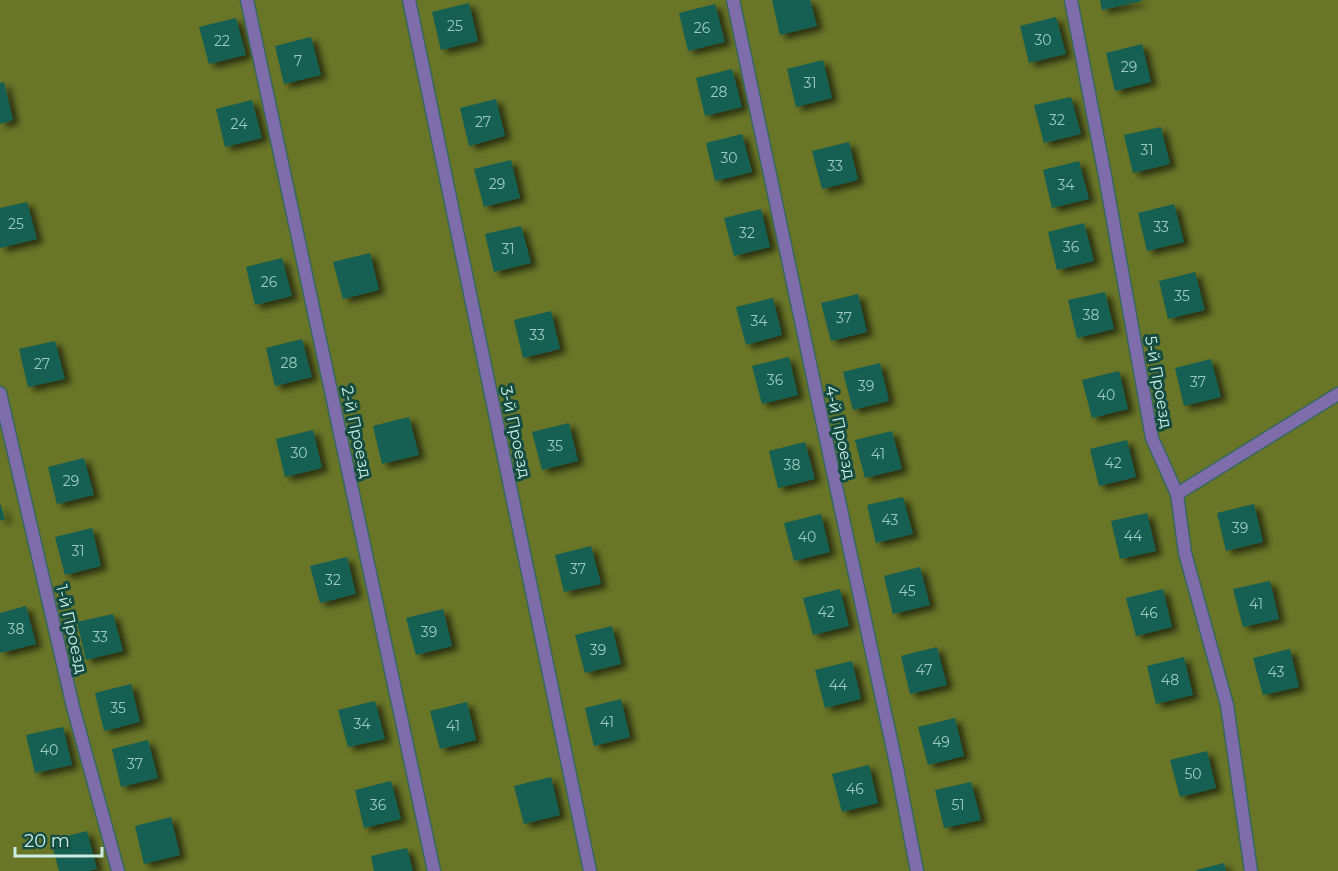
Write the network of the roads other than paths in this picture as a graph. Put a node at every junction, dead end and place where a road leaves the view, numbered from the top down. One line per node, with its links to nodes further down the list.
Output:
1 (247, 0): 9 (street, 2-й Проезд)
2 (409, 0): 10 (street, 3-й Проезд)
3 (733, 0): 11 (street, 4-й Проезд)
4 (1071, 0): 7 (street, 5-й Проезд)
5 (0, 393): 8 (street, 1-й Проезд)
6 (1338, 394): 7 (street)
7 (1177, 494): 12 (street, 5-й Проезд)
8 (118, 871)
9 (434, 871)
10 (590, 871)
11 (917, 871)
12 (1251, 871)

